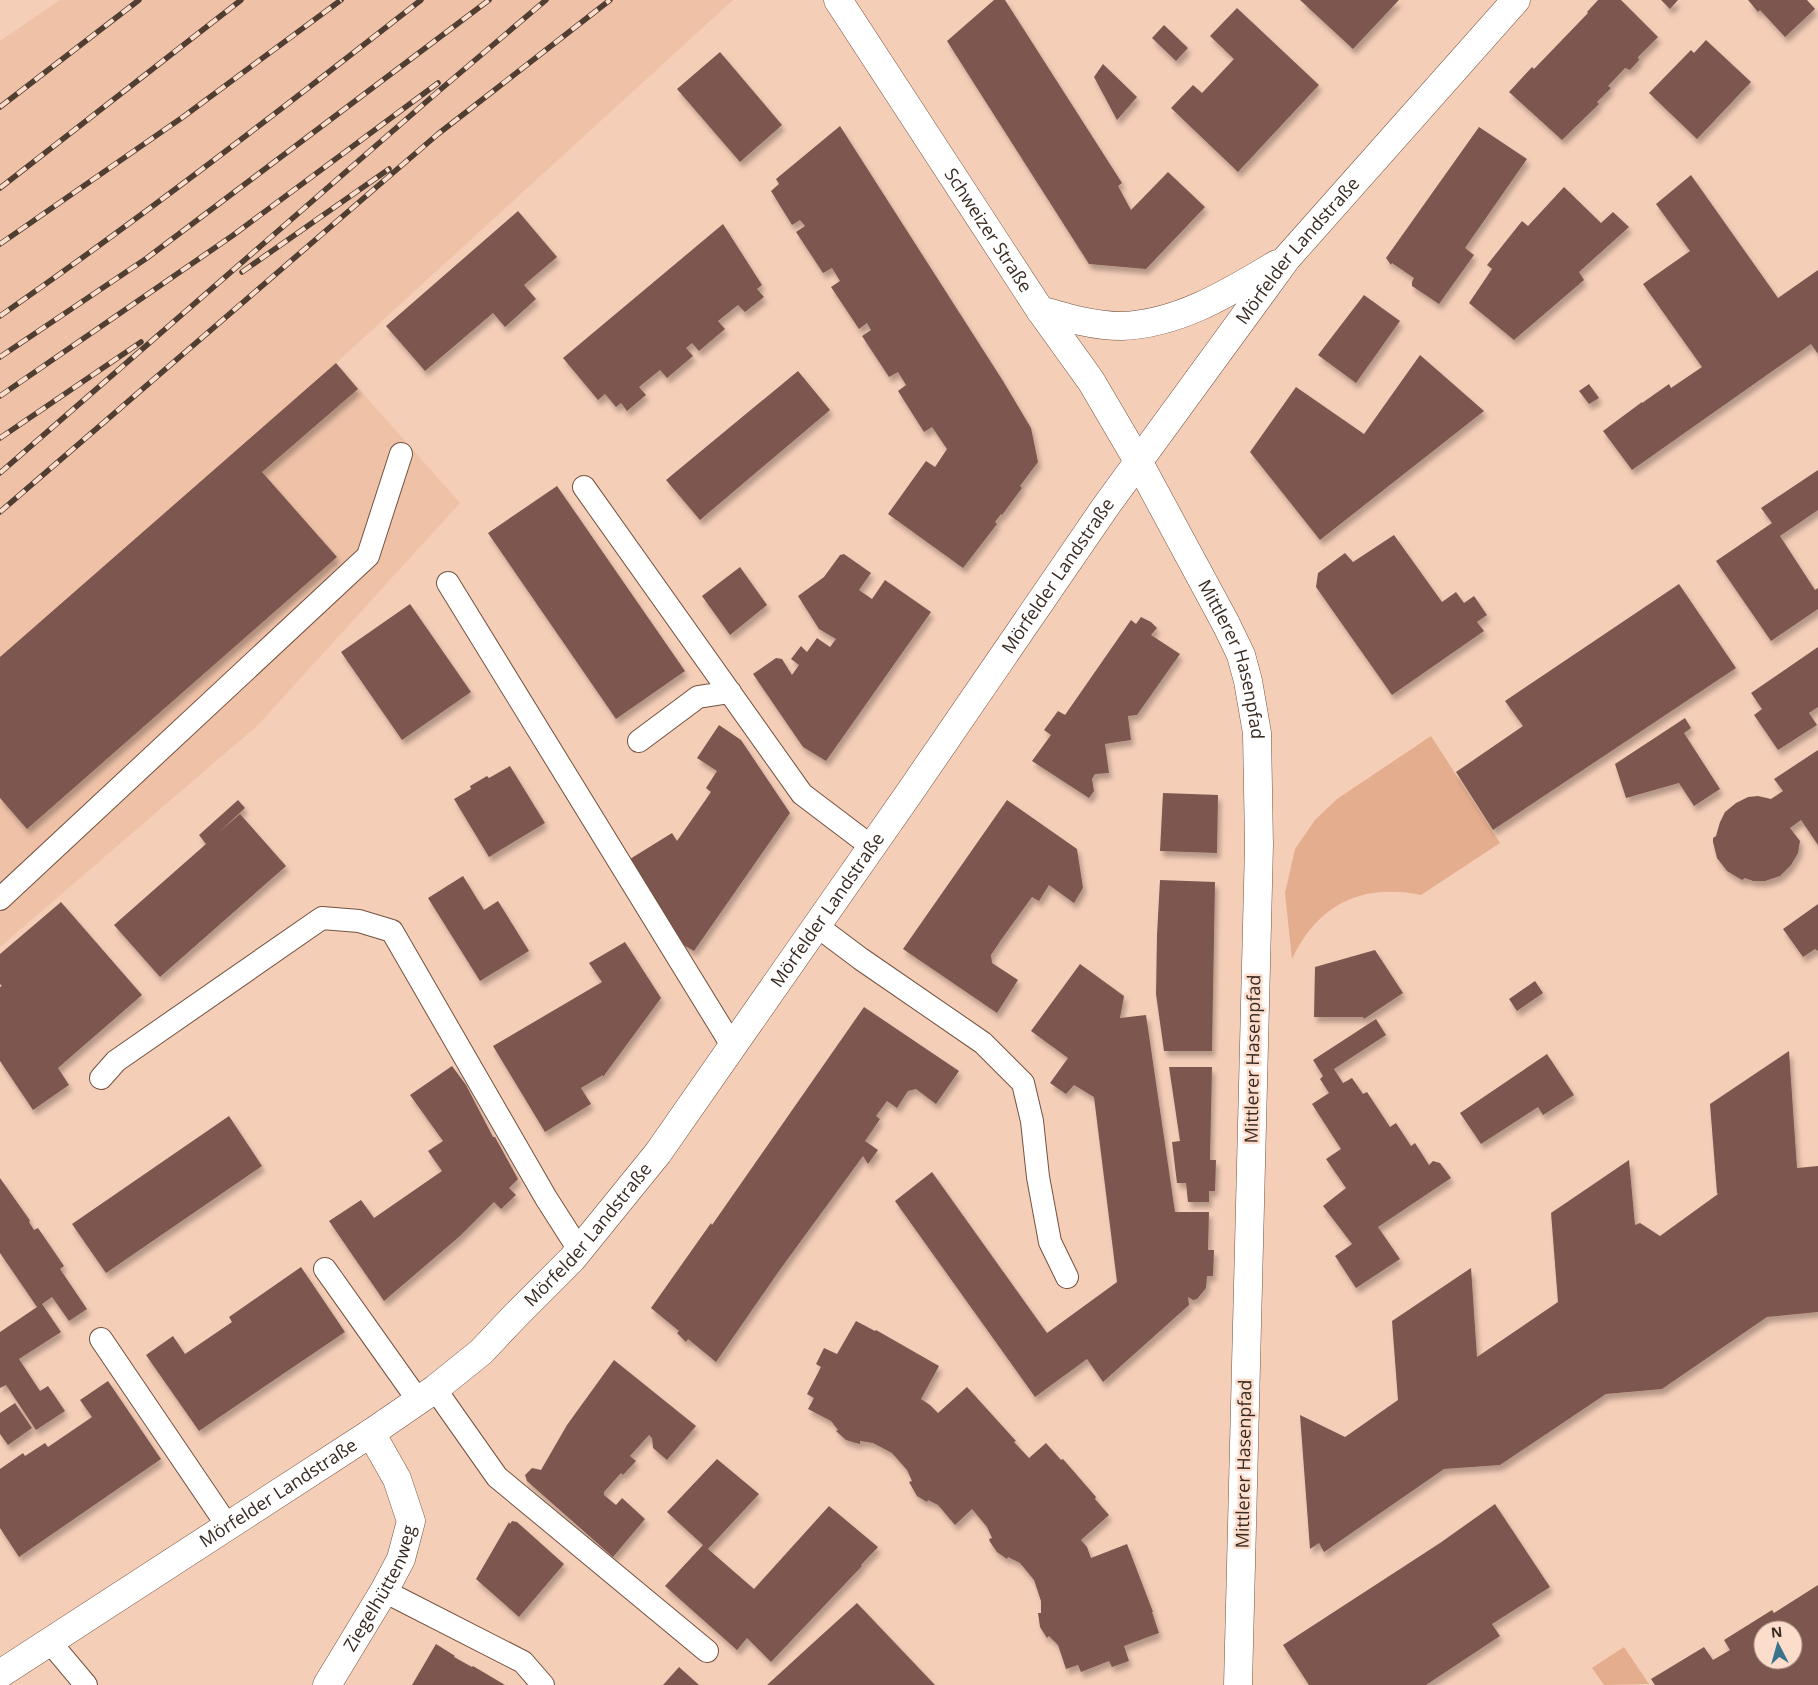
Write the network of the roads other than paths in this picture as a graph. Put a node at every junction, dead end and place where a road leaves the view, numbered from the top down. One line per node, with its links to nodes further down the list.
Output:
1 (838, 0): 4 (street, Schweizer Straße)
2 (1516, 0): 3 (street, Mörfelder Landstraße)
3 (1287, 258): 4 (street); 6 (street, Mörfelder Landstraße)
4 (1040, 310): 6 (street, Schweizer Straße)
5 (401, 454): 12 (lane)
6 (1138, 461): 11 (street, Mörfelder Landstraße); 30 (street, Mittlerer Hasenpfad)
7 (584, 487): 9 (lane)
8 (448, 583): 14 (lane)
9 (730, 692): 10 (lane); 11 (lane)
10 (639, 741)
11 (872, 847): 13 (street, Mörfelder Landstraße)
12 (0, 899)
13 (817, 926): 14 (street, Mörfelder Landstraße); 18 (lane)
14 (733, 1047): 16 (street, Mörfelder Landstraße)
15 (101, 1078): 16 (lane)
16 (582, 1248): 20 (street, Mörfelder Landstraße)
17 (325, 1269): 20 (lane)
18 (1067, 1277)
19 (101, 1339): 22 (lane)
20 (427, 1394): 21 (street, Mörfelder Landstraße); 25 (lane)
21 (370, 1433): 22 (street, Mörfelder Landstraße); 23 (street, Ziegelhüttenweg)
22 (227, 1525): 24 (street, Mörfelder Landstraße)
23 (384, 1591): 28 (street, Ziegelhüttenweg); 29 (lane)
24 (49, 1641): 26 (street, Mörfelder Landstraße); 27 (lane)
25 (707, 1651)
26 (0, 1674)
27 (86, 1685)
28 (327, 1685)
29 (543, 1685)
30 (1238, 1685)

